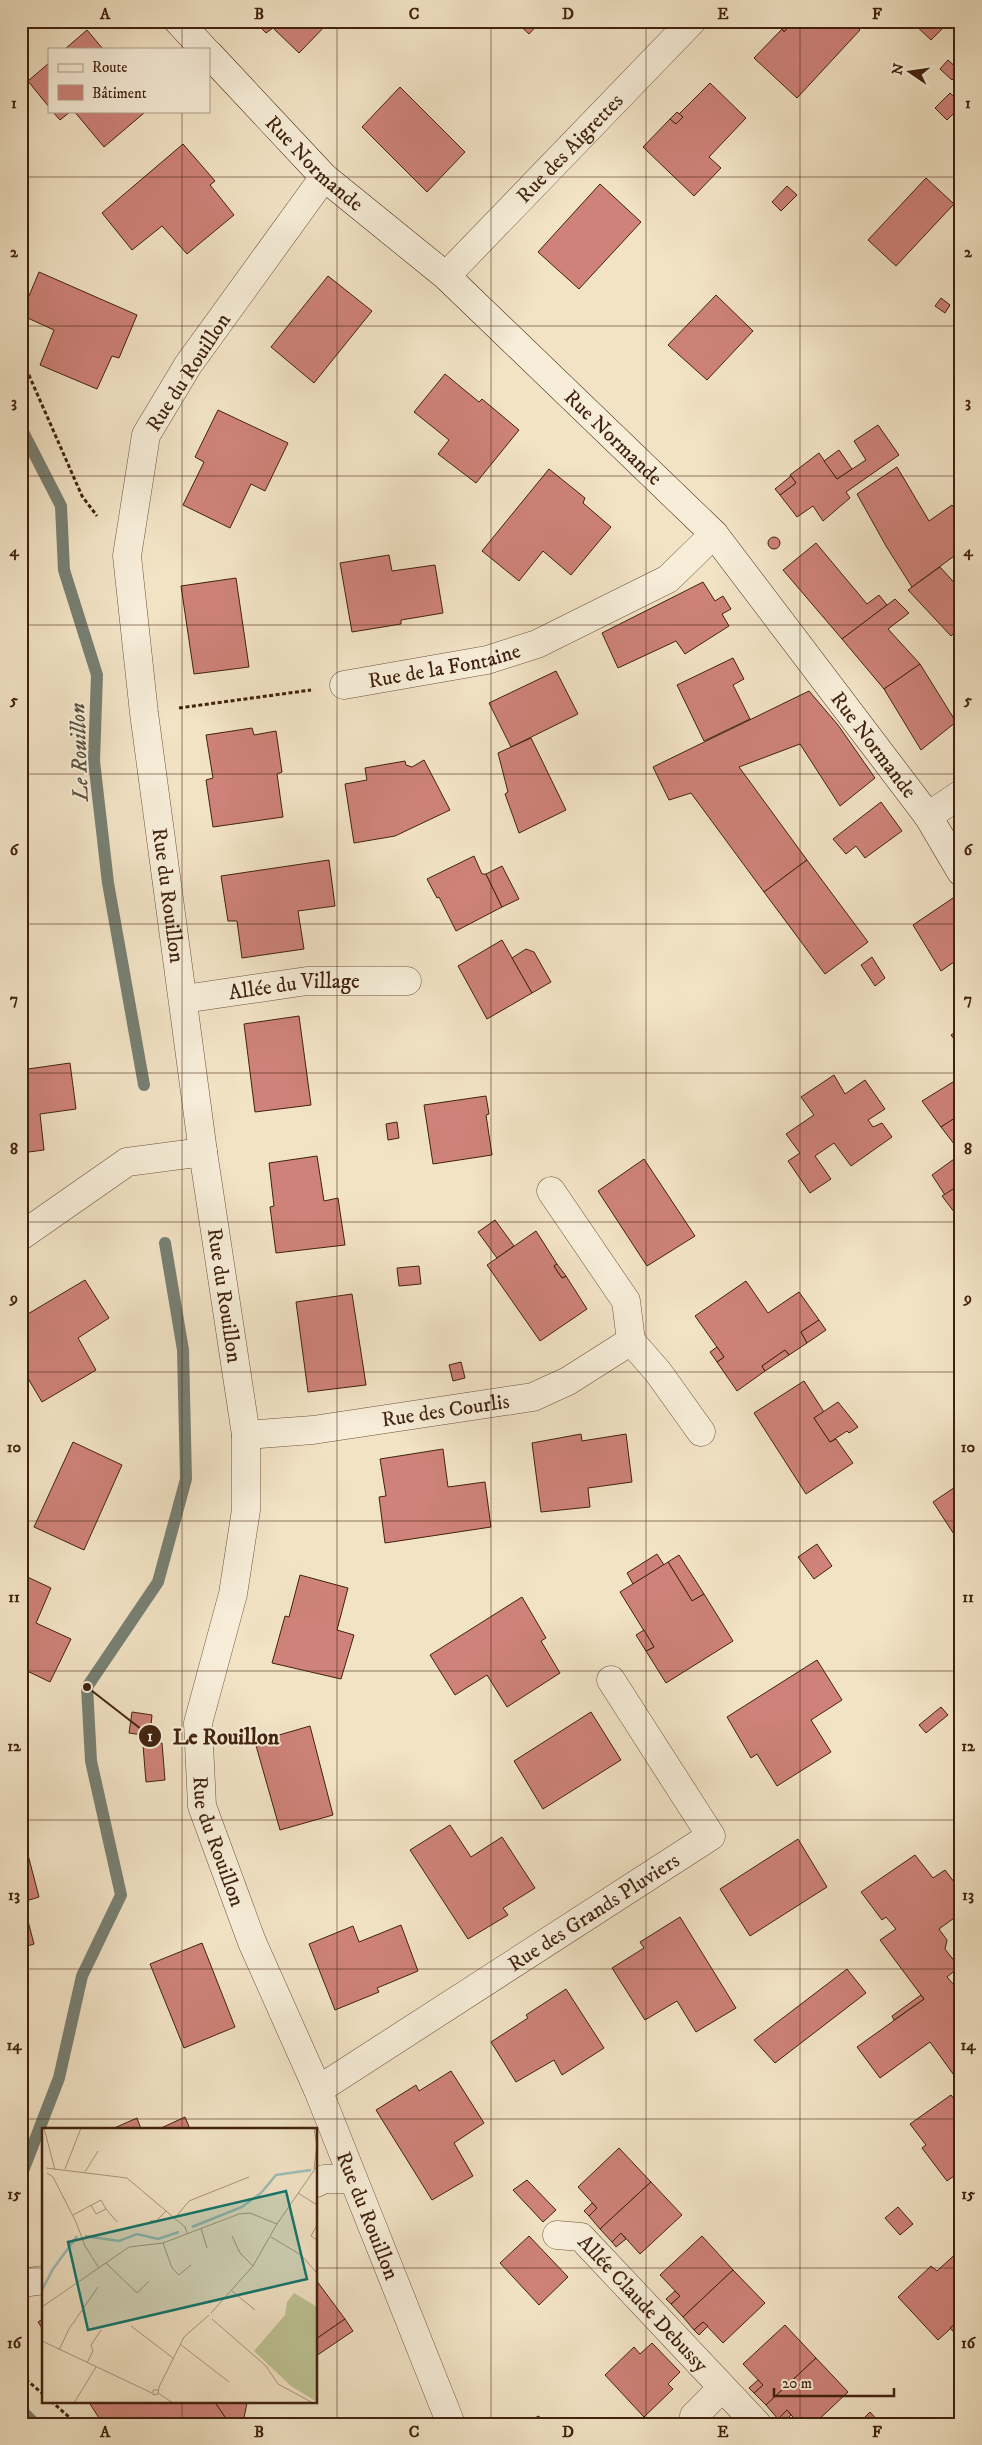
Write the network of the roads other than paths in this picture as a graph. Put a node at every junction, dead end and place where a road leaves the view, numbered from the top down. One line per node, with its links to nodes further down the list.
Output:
1 (178, 21): 3 (street)
2 (692, 21): 6 (street, Rue des Aigrettes)
3 (203, 48)
4 (210, 55): 5 (street, Rue Normande)
5 (324, 177): 6 (street, Rue Normande); 13 (street, Rue du Rouillon)
6 (446, 276): 7 (street, Rue Normande)
7 (714, 534): 8 (street, Rue de la Fontaine); 10 (street, Rue Normande)
8 (344, 686)
9 (961, 794): 10 (street)
10 (928, 816): 11 (street, Rue Normande)
11 (961, 872)
12 (407, 981): 13 (street, Allée du Village)
13 (184, 999): 14 (street, Rue du Rouillon)
14 (203, 1152): 16 (street); 19 (street, Rue du Rouillon)
15 (551, 1191): 17 (street)
16 (21, 1236)
17 (630, 1341): 18 (street); 19 (street, Rue des Courlis)
18 (701, 1432)
19 (246, 1435): 21 (street, Rue du Rouillon)
20 (611, 1680): 21 (street, Rue des Grands Pluviers)
21 (318, 2090): 22 (street, Rue du Rouillon)
22 (353, 2179): 23 (street); 29 (street, Rue du Rouillon)
23 (318, 2181)
24 (557, 2235): 27 (street, Allée Claude Debussy)
25 (42, 2280): 26 (street)
26 (21, 2283)
27 (722, 2388): 28 (street, Allée Claude Debussy); 30 (street, Allée Claude Debussy)
28 (694, 2416)
29 (451, 2424)
30 (758, 2424)

